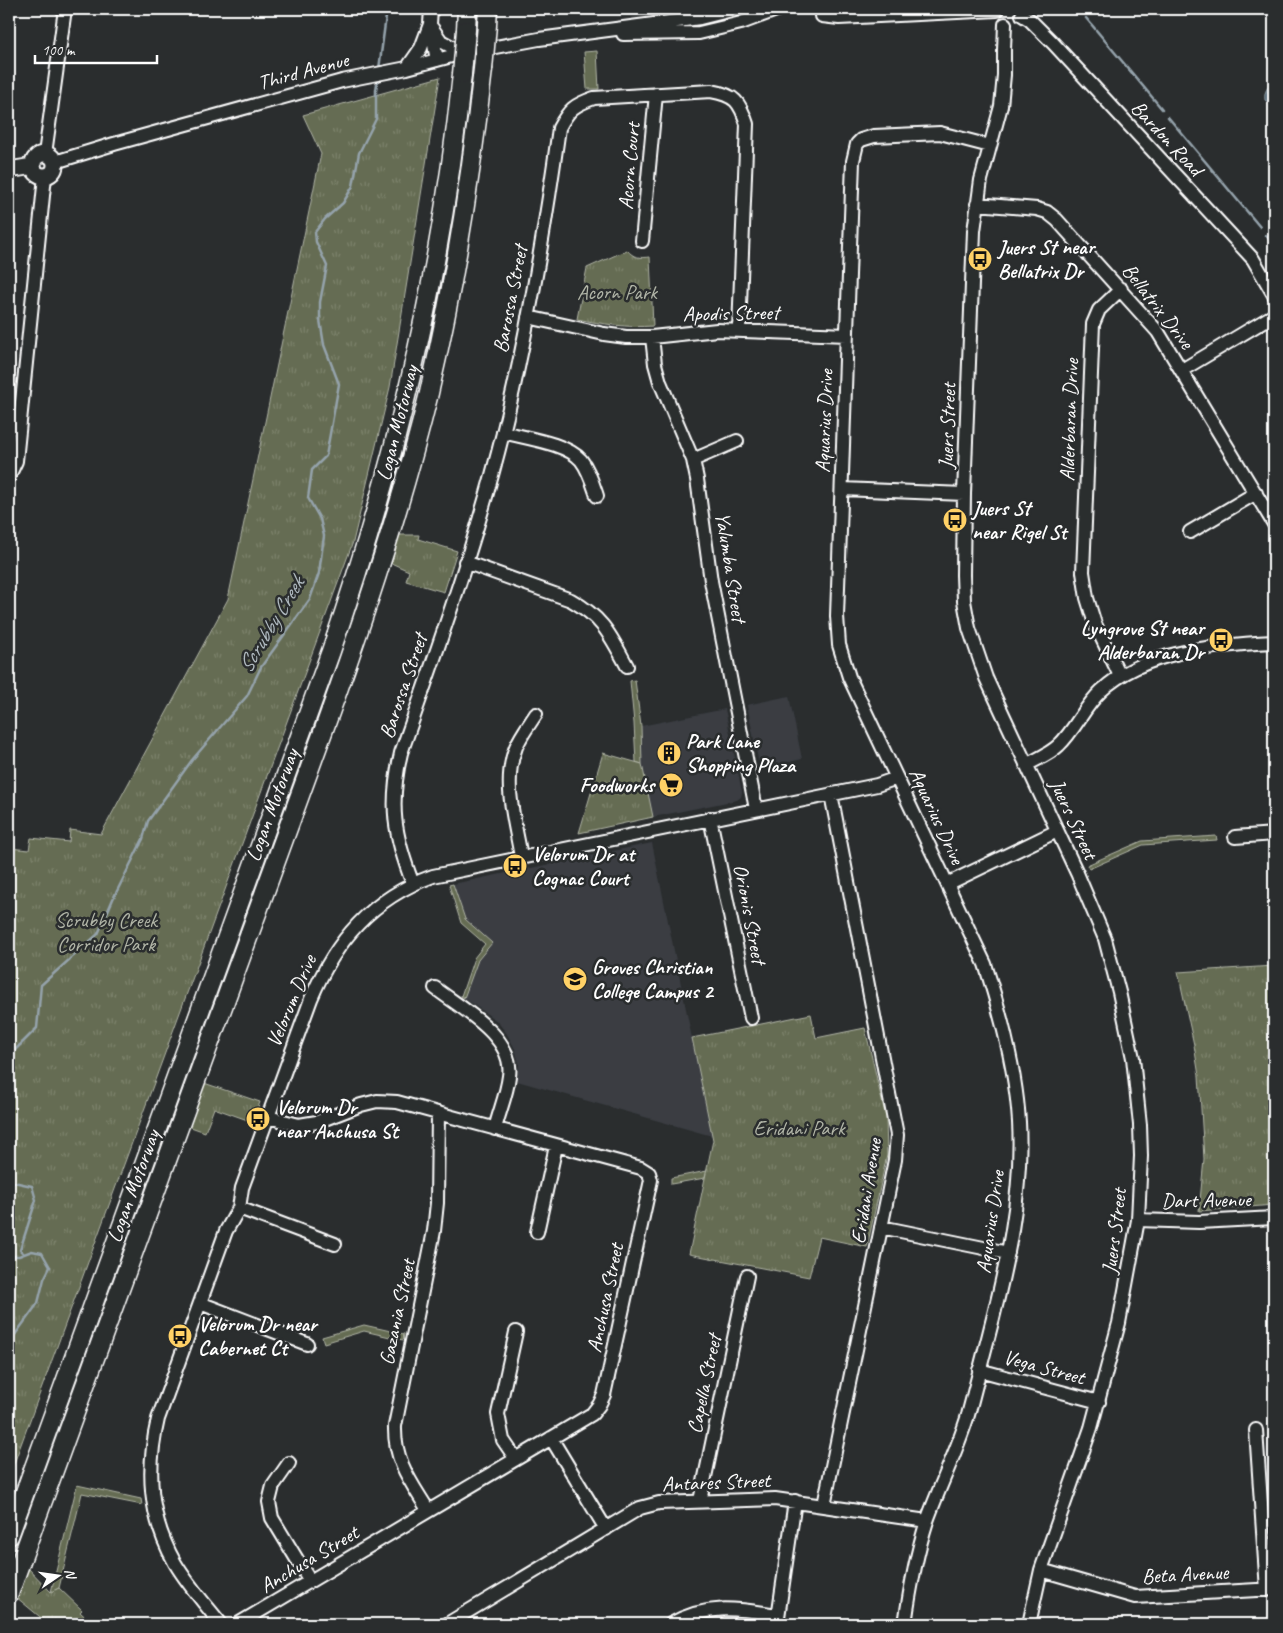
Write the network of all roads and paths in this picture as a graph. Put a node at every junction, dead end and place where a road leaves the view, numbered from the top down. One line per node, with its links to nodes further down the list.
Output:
1 (64, 9): 19 (street)
2 (431, 9): 11 (street)
3 (467, 9): 87 (highway, Logan Motorway, bridge)
4 (736, 9): 8 (street, Third Avenue)
5 (779, 9): 13 (street, Third Avenue)
6 (997, 10): 9 (street); 12 (street)
7 (1022, 12): 12 (street); 25 (street, Bardon Road)
8 (697, 13): 13 (street, Third Avenue)
9 (822, 16)
10 (488, 17): 91 (highway, Logan Motorway, bridge)
11 (430, 24): 14 (street); 15 (street); 16 (street)
12 (1005, 24): 18 (street, Juers Street)
13 (566, 36): 14 (street, Third Avenue)
14 (463, 53): 15 (street, Third Avenue)
15 (437, 60): 16 (street, Third Avenue)
16 (408, 68): 19 (street, Third Avenue)
17 (656, 94): 23 (street, Acorn Court); 27 (street, Barossa Street); 28 (street, Barossa Street)
18 (990, 146): 22 (street, Juers Street); 29 (street, Aquarius Drive)
19 (50, 158): 21 (main road)
20 (9, 170): 21 (main road)
21 (39, 171): 35 (street)
22 (977, 204): 24 (street, Bellatrix Drive); 38 (street, Juers Street)
23 (642, 241)
24 (1121, 289): 31 (street, Bellatrix Drive); 45 (street, Alderbaran Drive)
25 (1274, 295)
26 (1274, 315): 31 (street)
27 (528, 317): 30 (street, Apodis Street); 32 (street, Barossa Street)
28 (740, 330): 29 (street, Apodis Street); 30 (street, Apodis Street)
29 (847, 335): 36 (street, Aquarius Drive)
30 (652, 337): 34 (street, Yalumba Street)
31 (1182, 370): 37 (street, Bellatrix Drive)
32 (503, 432): 39 (street); 42 (street, Barossa Street)
33 (737, 441): 34 (street)
34 (692, 460): 50 (street, Yalumba Street)
35 (9, 476)
36 (842, 489): 38 (street); 48 (street, Aquarius Drive)
37 (1256, 493): 40 (street, Bellatrix Drive); 41 (street)
38 (964, 494): 47 (street, Juers Street)
39 (598, 496)
40 (1274, 524)
41 (1190, 532)
42 (465, 562): 44 (street); 56 (street, Barossa Street)
43 (1274, 642): 45 (street)
44 (627, 666)
45 (1120, 676): 47 (street)
46 (536, 714): 55 (street)
47 (1026, 765): 52 (street, Juers Street)
48 (897, 778): 49 (street, Velorum Drive); 57 (street, Aquarius Drive)
49 (831, 794): 50 (street, Velorum Drive); 67 (street, Eridani Avenue)
50 (756, 809): 51 (street, Velorum Drive)
51 (710, 818): 55 (street, Velorum Drive); 59 (street, Orionis Street)
52 (1057, 831): 57 (street); 66 (street, Juers Street)
53 (1274, 834): 54 (street)
54 (1235, 837)
55 (521, 857): 56 (street, Velorum Drive)
56 (413, 884): 61 (street, Velorum Drive)
57 (947, 884): 70 (street, Aquarius Drive)
58 (435, 988): 62 (street)
59 (751, 1018)
60 (438, 1113): 61 (street, Anchusa Street); 62 (street, Anchusa Street); 84 (street, Gazania Street)
61 (268, 1117): 64 (street, Velorum Drive)
62 (495, 1129): 63 (street, Anchusa Street)
63 (556, 1146): 68 (street); 78 (street, Anchusa Street)
64 (239, 1208): 69 (street); 72 (street, Velorum Drive)
65 (1274, 1218): 66 (street, Dart Avenue)
66 (1138, 1220): 76 (street, Juers Street)
67 (881, 1227): 70 (street); 83 (street, Eridani Avenue)
68 (537, 1232)
69 (335, 1244)
70 (1008, 1253): 75 (street, Aquarius Drive)
71 (747, 1276): 81 (street, Capella Street)
72 (200, 1303): 74 (street); 93 (street, Velorum Drive)
73 (516, 1332): 79 (street)
74 (307, 1344)
75 (979, 1370): 76 (street, Vega Street); 85 (street, Aquarius Drive)
76 (1099, 1402): 88 (street, Juers Street)
77 (1256, 1430): 90 (street)
78 (551, 1438): 79 (street, Anchusa Street); 86 (street)
79 (516, 1459): 84 (street, Anchusa Street)
80 (289, 1463): 89 (street)
81 (700, 1501): 82 (street, Antares Street); 86 (street, Antares Street)
82 (794, 1501): 83 (street, Antares Street); 92 (street)
83 (824, 1506): 85 (street, Antares Street)
84 (428, 1510): 89 (street, Anchusa Street)
85 (927, 1521): 97 (street, Aquarius Drive)
86 (606, 1529): 95 (street, Antares Street)
87 (9, 1536)
88 (1041, 1570): 90 (street, Beta Avenue); 98 (street, Juers Street)
89 (310, 1581): 94 (street, Anchusa Street)
90 (1271, 1589)
91 (9, 1593)
92 (778, 1620): 96 (street)
93 (221, 1624)
94 (238, 1624)
95 (447, 1624)
96 (670, 1624)
97 (905, 1624)
98 (1029, 1624)

